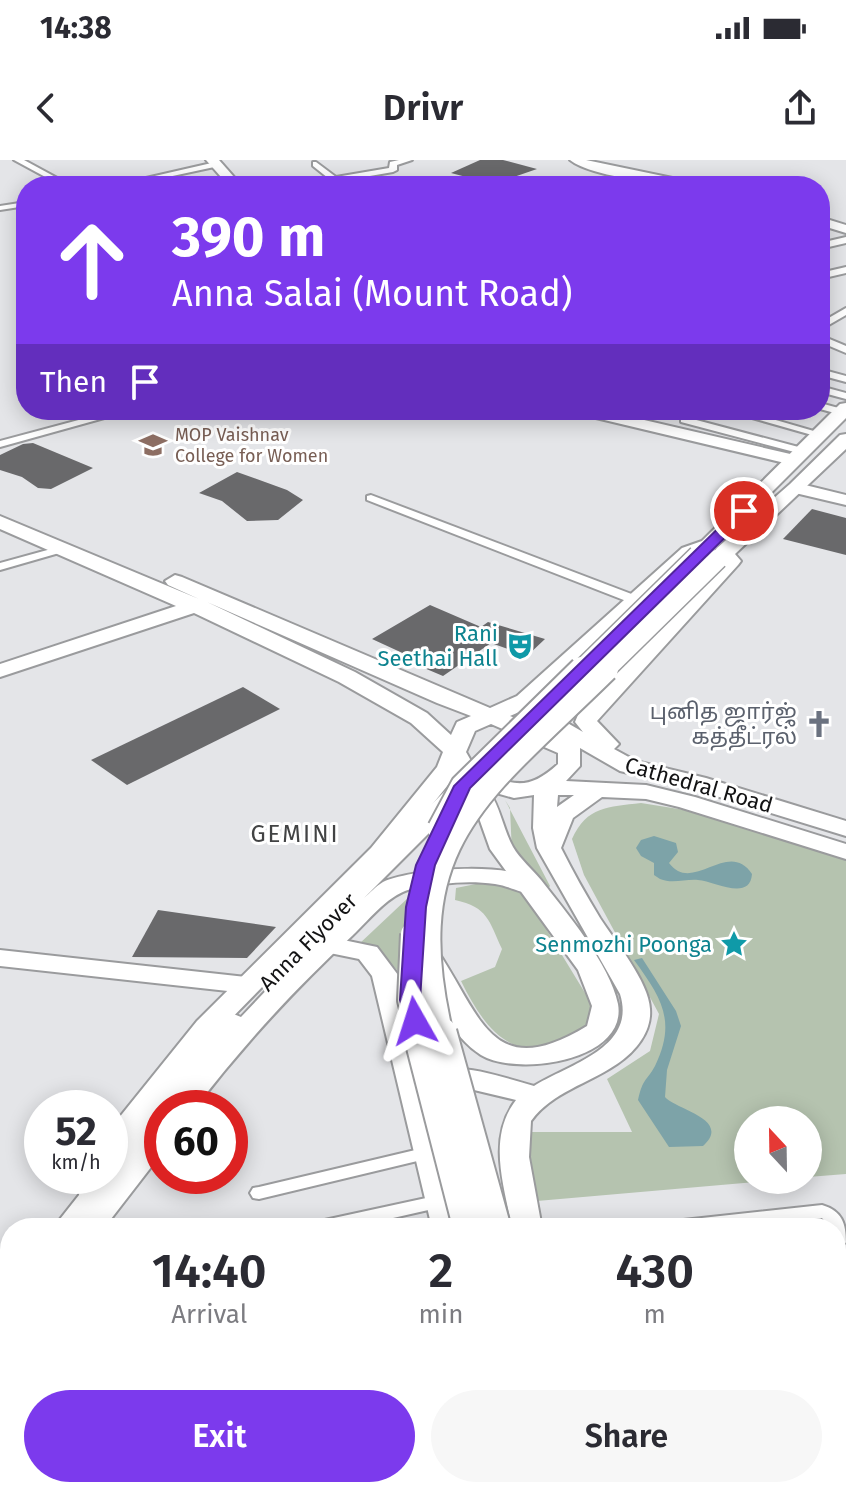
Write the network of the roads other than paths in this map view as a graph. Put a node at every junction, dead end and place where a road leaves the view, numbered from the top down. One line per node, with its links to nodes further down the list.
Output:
1 (18, 160): 8 (street)
2 (401, 160): 3 (street); 11 (street)
3 (408, 160)
4 (566, 160): 12 (street)
5 (576, 160): 13 (street)
6 (214, 162): 9 (street)
7 (316, 164): 10 (street)
8 (49, 176)
9 (156, 176)
10 (330, 176)
11 (364, 176)
12 (627, 176)
13 (644, 176)
14 (845, 405): 20 (main road)
15 (90, 420): 22 (street)
16 (644, 420): 19 (street)
17 (685, 420): 19 (street); 23 (street)
18 (766, 420): 20 (street)
19 (669, 430): 23 (street)
20 (819, 434): 23 (main road)
21 (846, 439): 24 (main road)
22 (0, 444)
23 (797, 456): 30 (main road)
24 (797, 488): 26 (street); 30 (main road)
25 (371, 498): 32 (street)
26 (846, 500)
27 (0, 508): 33 (main road)
28 (0, 522): 29 (main road)
29 (62, 549): 31 (street); 33 (main road)
30 (712, 553): 32 (main road); 39 (main road); 41 (main road, Anna Flyover, bridge); 50 (main road, bridge)
31 (0, 567)
32 (638, 601): 36 (main road)
33 (206, 606): 34 (main road); 35 (main road); 37 (main road); 40 (main road)
34 (0, 671)
35 (0, 682)
36 (518, 704): 37 (main road, Cathedral Road); 38 (main road); 39 (main road); 42 (main road, Cathedral Road)
37 (467, 706): 38 (main road)
38 (489, 716): 40 (main road); 43 (main road)
39 (586, 722): 42 (main road)
40 (454, 750): 41 (main road); 52 (main road)
41 (466, 782): 43 (main road, Cathedral Road); 48 (main road); 54 (street, Anna Flyover, bridge); 68 (main road, Anna Flyover, bridge)
42 (698, 783): 45 (main road, Cathedral Road)
43 (546, 787): 44 (main road, Cathedral Road); 46 (main road)
44 (599, 788): 46 (main road); 47 (main road, Cathedral Road)
45 (846, 829)
46 (549, 848): 56 (main road)
47 (846, 852)
48 (534, 888): 49 (street); 50 (main road)
49 (329, 945): 53 (main road); 55 (street)
50 (427, 954): 69 (main road, bridge)
51 (0, 958): 52 (street)
52 (246, 985): 58 (main road)
53 (411, 1076): 56 (main road); 60 (main road)
54 (176, 1090)
55 (195, 1090)
56 (536, 1096): 70 (main road)
57 (144, 1130): 59 (street, Anna Flyover)
58 (128, 1141)
59 (128, 1148)
60 (428, 1153): 62 (street); 64 (main road)
61 (144, 1157): 66 (street)
62 (259, 1193)
63 (91, 1194): 65 (street, Anna Flyover)
64 (443, 1214): 67 (street)
65 (74, 1218)
66 (97, 1218)
67 (408, 1218)
68 (466, 1218)
69 (492, 1218)
70 (526, 1218)
71 (791, 1218): 72 (street)
72 (831, 1218)

